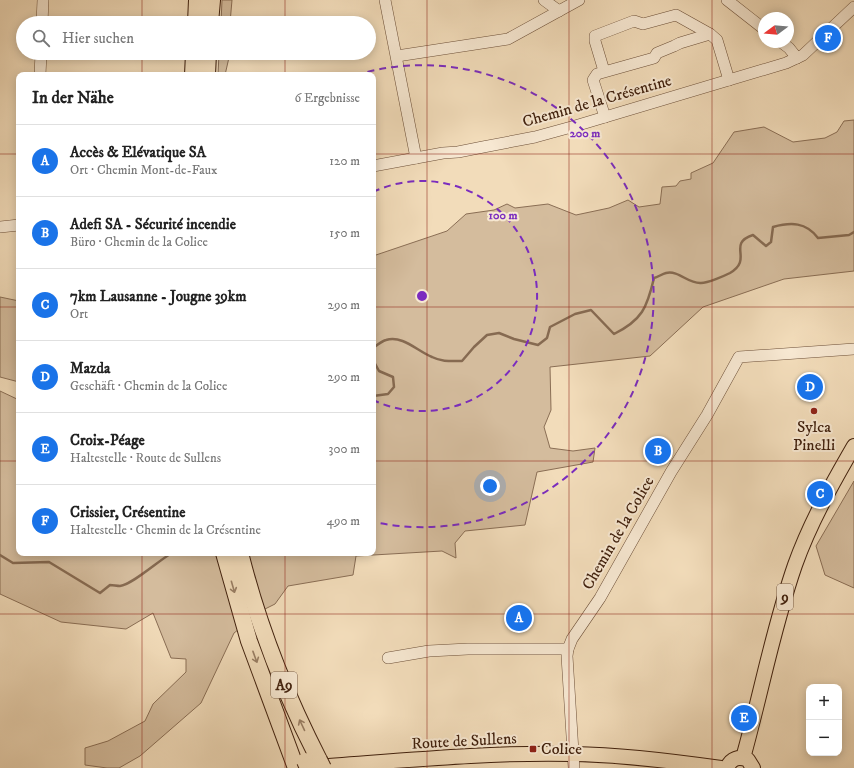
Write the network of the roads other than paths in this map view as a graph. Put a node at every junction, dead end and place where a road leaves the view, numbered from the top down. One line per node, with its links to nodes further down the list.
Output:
1 (43, 0): 10 (street)
2 (197, 0): 11 (highway)
3 (212, 0): 12 (highway)
4 (385, 0): 16 (street)
5 (544, 0): 9 (street)
6 (579, 0): 9 (street)
7 (727, 0): 13 (street)
8 (854, 7): 17 (street, Chemin de la Crésentine)
9 (559, 11): 16 (street)
10 (42, 16)
11 (196, 16)
12 (211, 16)
13 (758, 24)
14 (710, 34): 21 (street); 21 (street); 25 (street)
15 (789, 48): 17 (street)
16 (397, 56): 27 (street)
17 (797, 58): 25 (street, Chemin de la Crésentine)
18 (41, 60): 22 (street)
19 (194, 60): 23 (highway)
20 (208, 60): 24 (highway)
21 (604, 71): 26 (street)
22 (40, 72)
23 (193, 72)
24 (207, 72)
25 (729, 80): 26 (street, Chemin de la Crésentine)
26 (605, 117): 27 (street, Chemin de la Crésentine)
27 (416, 158): 28 (street, Chemin de la Crésentine)
28 (376, 165)
29 (16, 225): 30 (street)
30 (0, 227)
31 (854, 349): 35 (street, Chemin de la Colice)
32 (854, 446): 38 (main road, 9)
33 (225, 556): 39 (highway, A9, one-way to 39)
34 (241, 556): 39 (highway, A9, one-way to 34)
35 (568, 649): 36 (street); 37 (street)
36 (388, 658)
37 (574, 761): 39 (main road, Route de Sullens); 40 (main road, Route de Sullens)
38 (748, 763): 41 (main road)
39 (307, 765)
40 (721, 768)
41 (728, 768)

